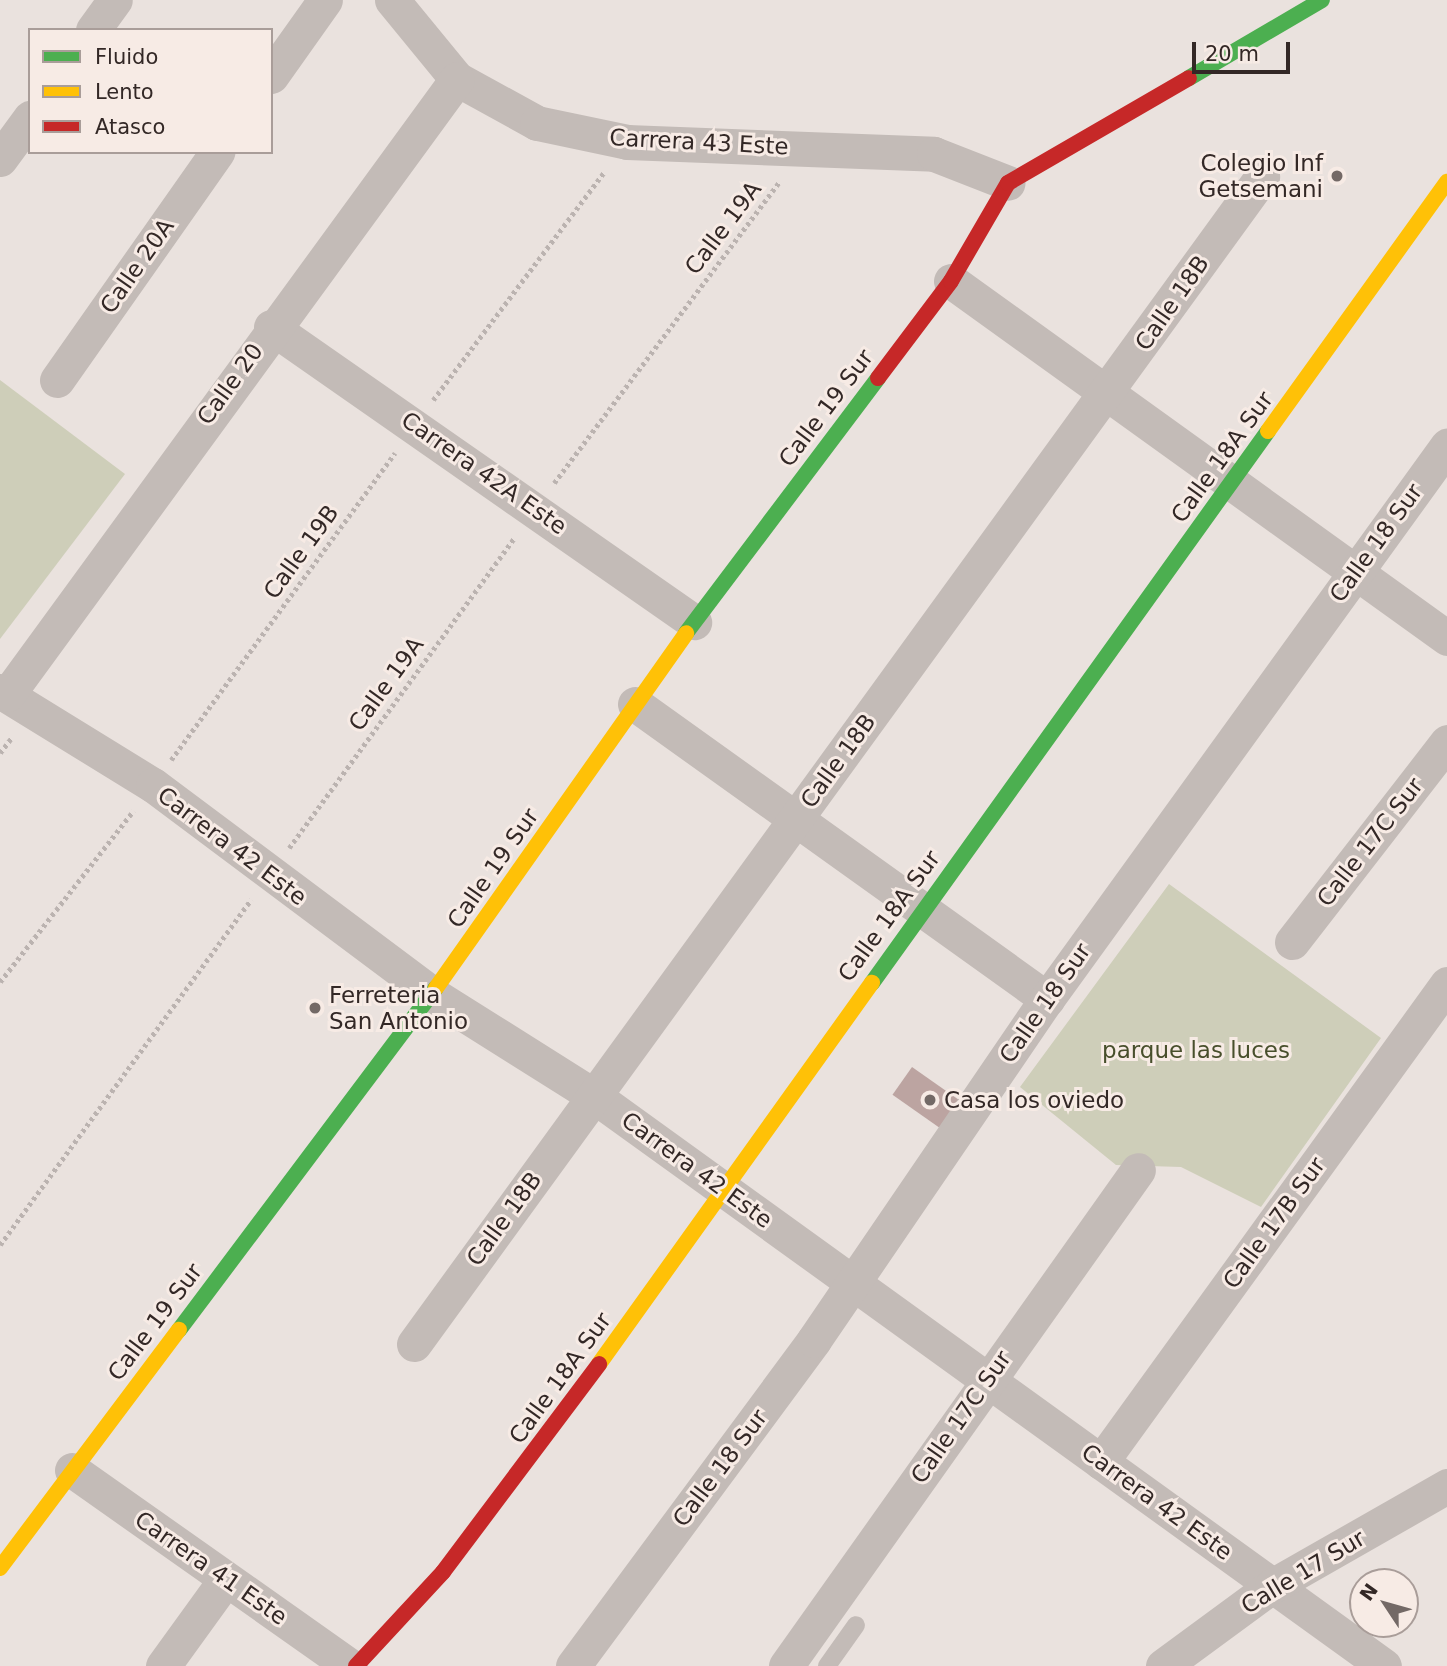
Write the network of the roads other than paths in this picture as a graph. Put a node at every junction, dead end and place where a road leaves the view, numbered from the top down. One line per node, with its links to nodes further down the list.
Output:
1 (115, 0): 5 (street)
2 (325, 0): 6 (street)
3 (392, 0): 7 (street, Carrera 43 Este)
4 (1322, 0): 12 (street)
5 (94, 28)
6 (273, 73)
7 (457, 79): 12 (street, Carrera 43 Este); 15 (street, Calle 20)
8 (28, 121): 10 (street)
9 (216, 154): 16 (street, Calle 20A)
10 (0, 159)
11 (1262, 177): 17 (street, Calle 18B)
12 (1008, 183): 14 (street, Calle 19 Sur)
13 (1447, 183): 19 (street, Calle 18A Sur)
14 (951, 281): 17 (street); 21 (street, Calle 19 Sur)
15 (271, 327): 21 (street, Carrera 42A Este); 23 (street, Calle 20)
16 (57, 380)
17 (1107, 395): 19 (street); 26 (street, Calle 18B)
18 (1447, 446): 20 (street, Calle 18 Sur)
19 (1231, 485): 20 (street); 27 (street, Calle 18A Sur)
20 (1354, 574): 22 (street); 31 (street, Calle 18 Sur)
21 (694, 622): 24 (street, Calle 19 Sur)
22 (1447, 638)
23 (4, 693): 30 (street, Carrera 42 Este)
24 (635, 704): 26 (street); 30 (street, Calle 19 Sur)
25 (1447, 742): 28 (street, Calle 17C Sur)
26 (796, 820): 27 (street); 32 (street, Calle 18B)
27 (922, 909): 31 (street); 34 (street, Calle 18A Sur)
28 (1292, 942)
29 (1447, 984): 38 (street, Calle 17B Sur)
30 (432, 994): 32 (street, Carrera 42 Este); 39 (street, Calle 19 Sur)
31 (1047, 999): 35 (street, Calle 18 Sur)
32 (594, 1096): 34 (street, Carrera 42 Este); 36 (street, Calle 18B)
33 (1138, 1170): 37 (street, Calle 17C Sur)
34 (723, 1189): 35 (street, Carrera 42 Este); 47 (street, Calle 18A Sur)
35 (853, 1280): 37 (street, Carrera 42 Este); 48 (street, Calle 18 Sur)
36 (414, 1344)
37 (987, 1380): 38 (street, Carrera 42 Este); 49 (street, Calle 17C Sur)
38 (1101, 1462): 43 (street, Carrera 42 Este)
39 (72, 1470): 41 (street, Calle 19 Sur); 42 (street, Carrera 41 Este)
40 (1447, 1486): 43 (street, Calle 17 Sur)
41 (0, 1568)
42 (226, 1579): 45 (street); 46 (street, Carrera 41 Este)
43 (1272, 1586): 51 (street, Calle 17 Sur); 52 (street, Carrera 42 Este)
44 (856, 1625): 50 (lane)
45 (163, 1666)
46 (350, 1666)
47 (356, 1666)
48 (573, 1666)
49 (786, 1666)
50 (827, 1666)
51 (1163, 1666)
52 (1384, 1666)

